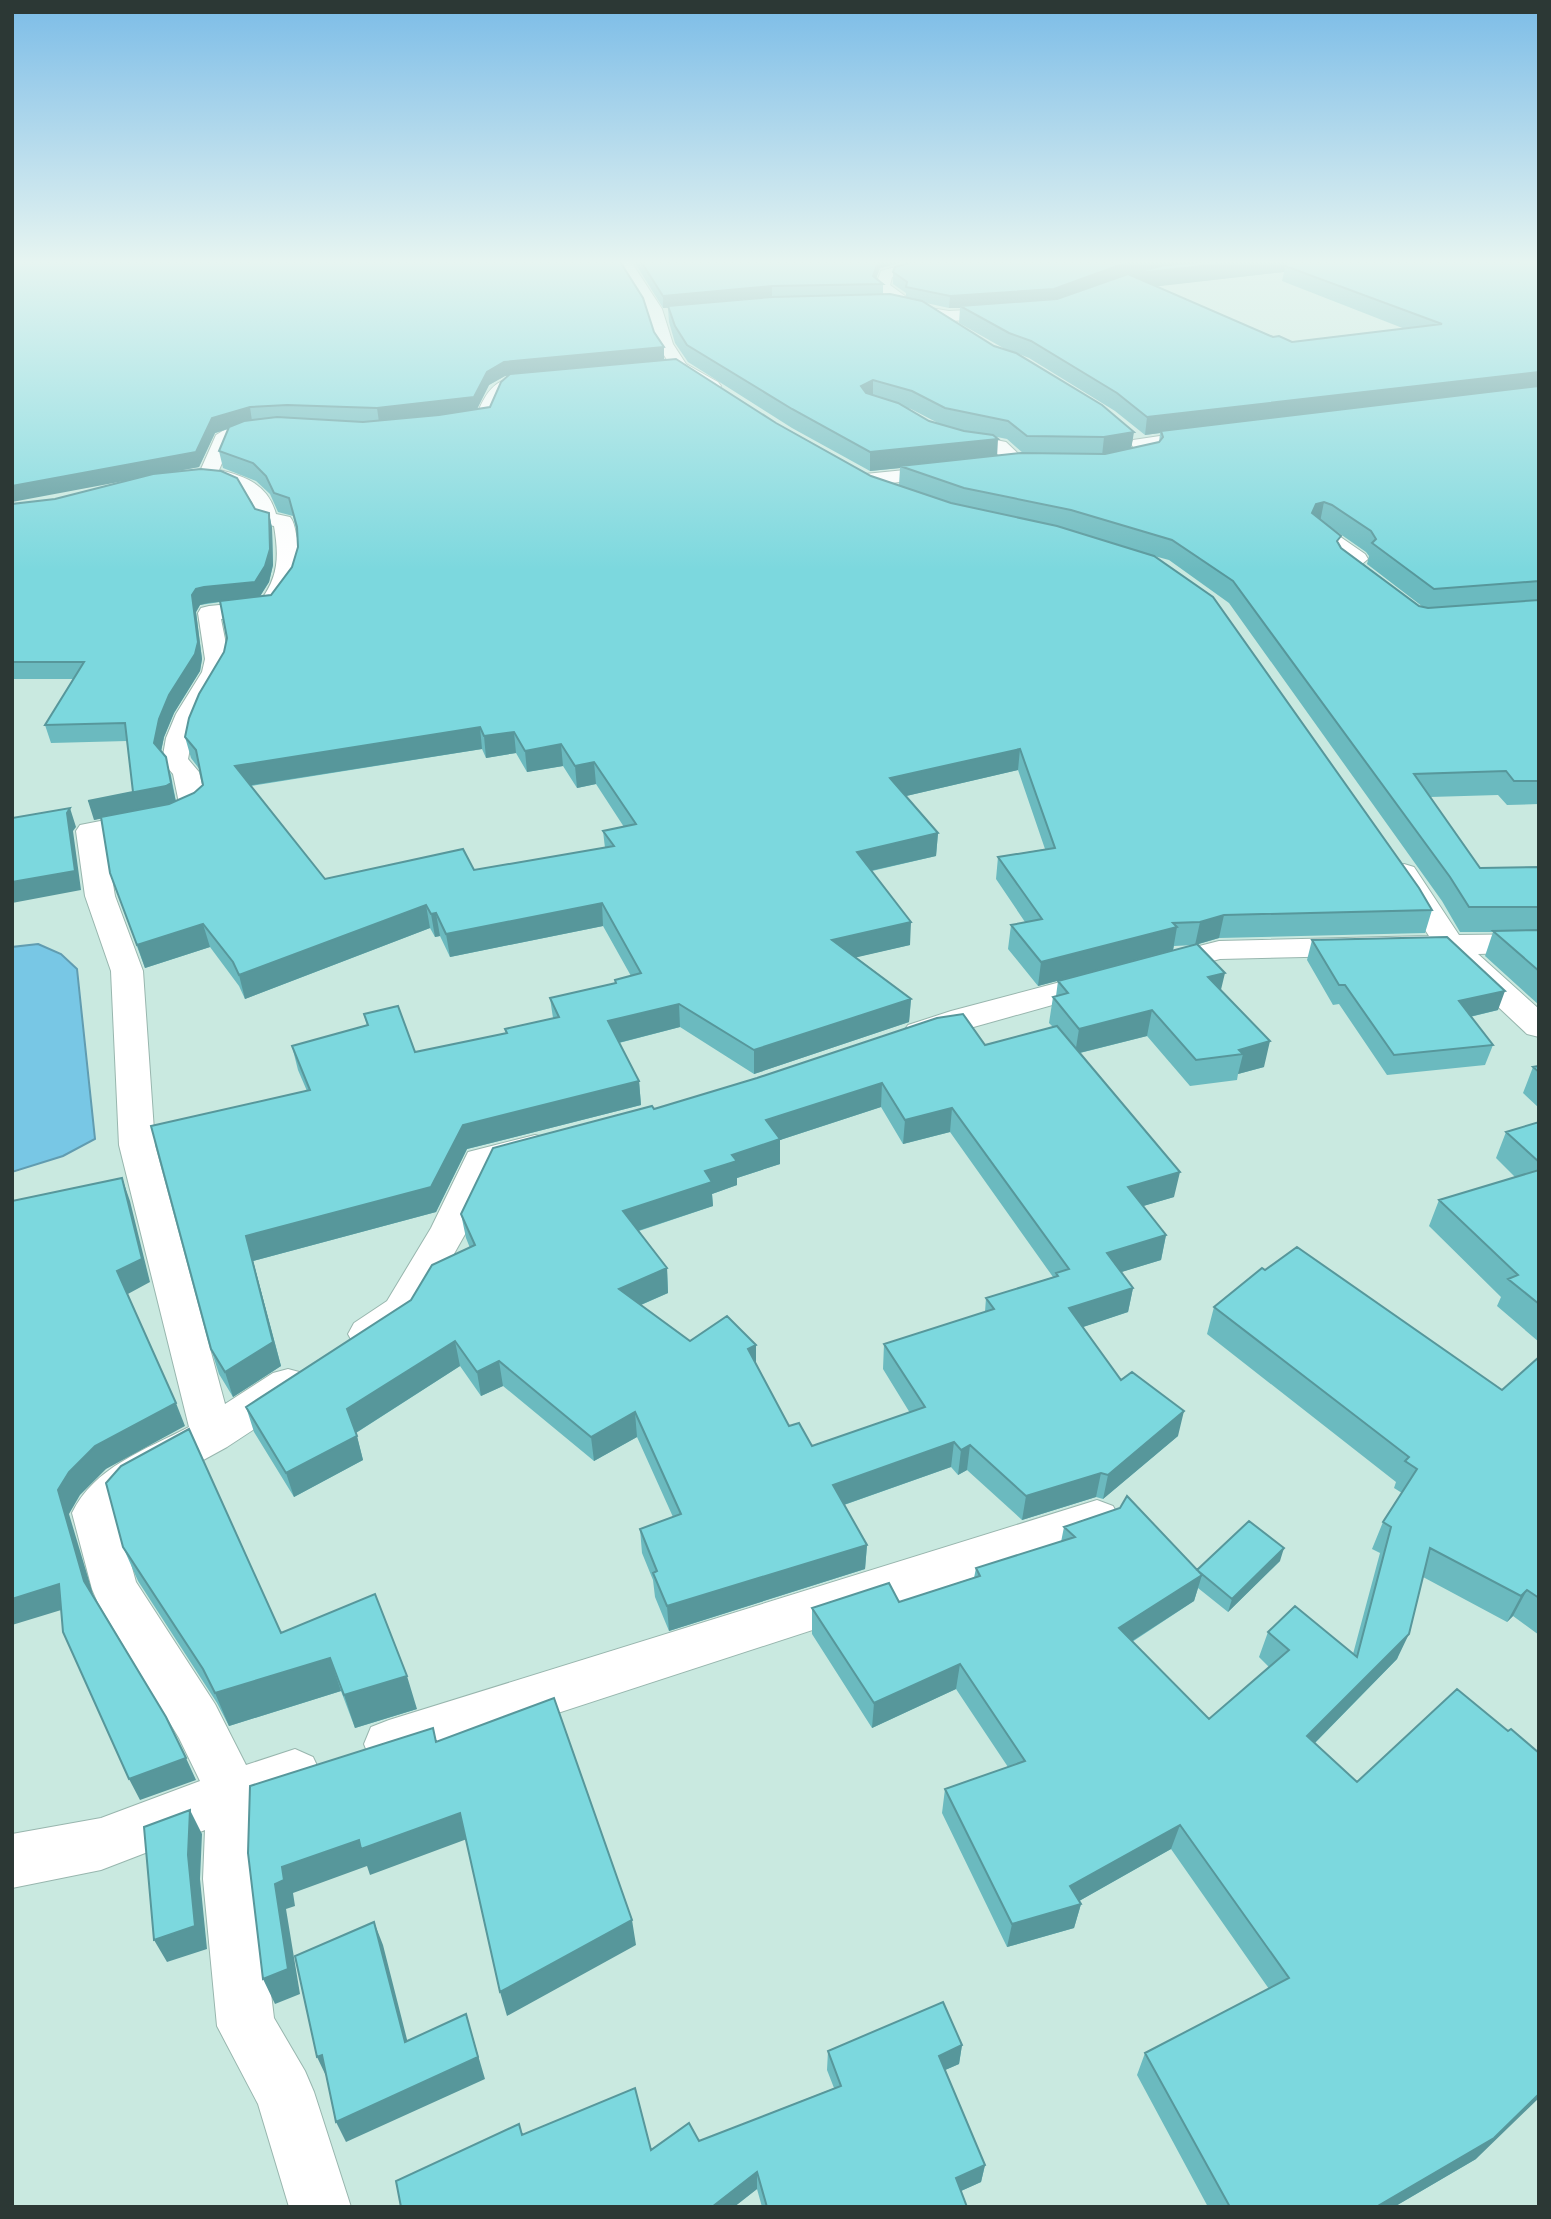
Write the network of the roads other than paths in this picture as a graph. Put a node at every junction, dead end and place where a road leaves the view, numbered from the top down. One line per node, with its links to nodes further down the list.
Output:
1 (668, 364): 3 (street)
2 (557, 379): 4 (street)
3 (726, 395)
4 (431, 424)
5 (291, 426): 16 (street)
6 (1124, 430): 9 (street)
7 (936, 433): 10 (street)
8 (1219, 434): 9 (street)
9 (1140, 444): 12 (street)
10 (1019, 464): 11 (street); 14 (street)
11 (1044, 465)
12 (1091, 465)
13 (842, 467): 18 (street)
14 (994, 467)
15 (968, 469): 18 (street)
16 (207, 474): 17 (street); 28 (street)
17 (166, 480)
18 (865, 480): 19 (street)
19 (905, 497)
20 (1319, 531): 21 (street)
21 (1389, 595)
22 (1390, 853): 24 (street)
23 (1539, 943): 24 (street)
24 (1449, 944): 25 (street); 26 (street)
25 (1539, 1027)
26 (886, 1044)
27 (573, 1137): 28 (street)
28 (212, 1435): 30 (street)
29 (1097, 1519): 30 (street)
30 (233, 1794): 31 (street); 32 (street)
31 (12, 1861)
32 (320, 2207)

